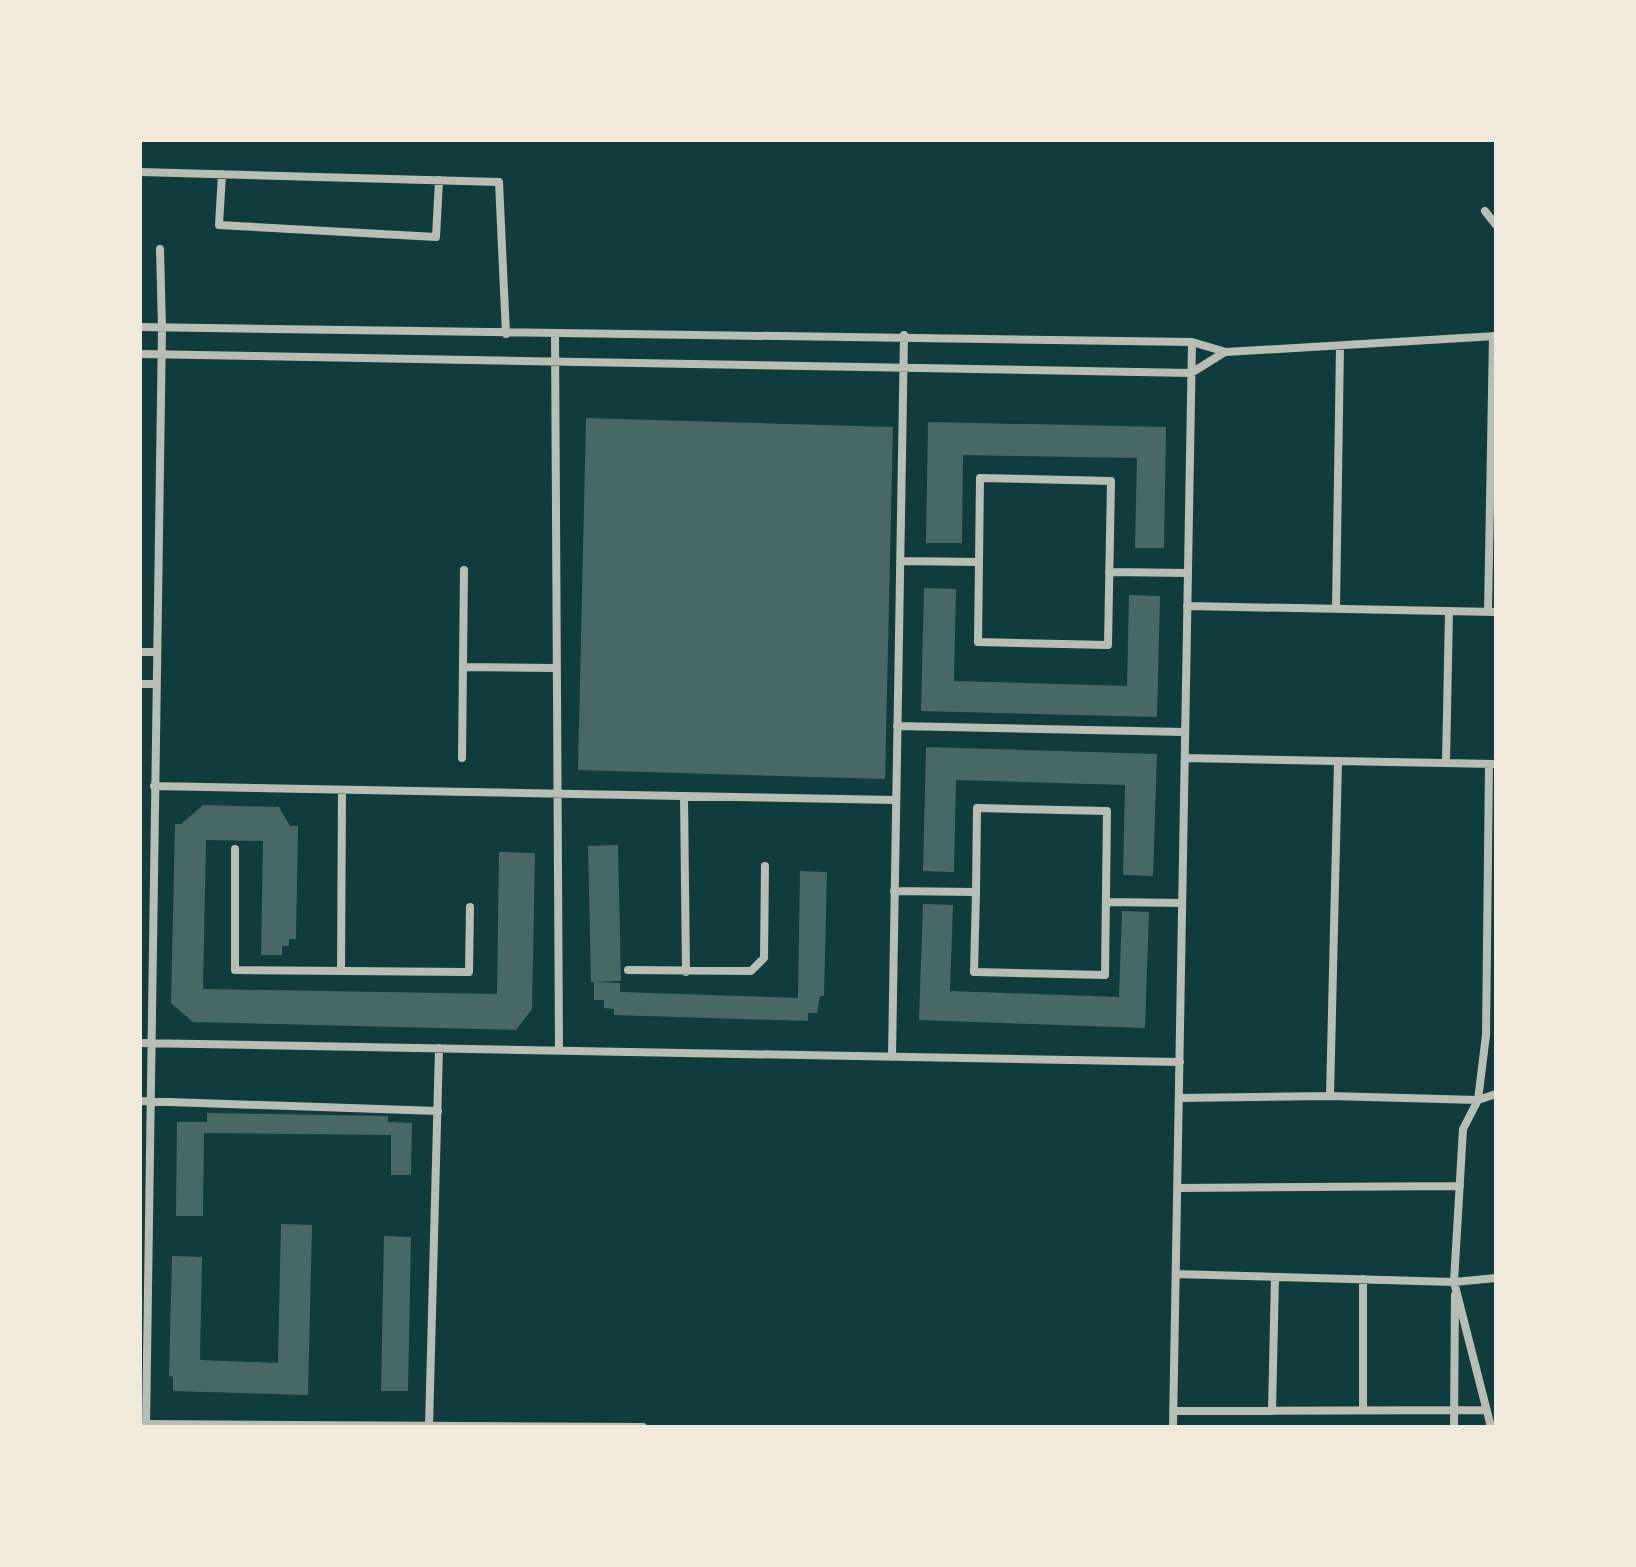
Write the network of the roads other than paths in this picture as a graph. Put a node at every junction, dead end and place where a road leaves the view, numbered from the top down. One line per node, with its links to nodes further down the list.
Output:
1 (140, 172): 2 (street)
2 (222, 174): 3 (street); 3 (street)
3 (439, 180): 9 (street)
4 (1485, 211): 5 (street)
5 (1496, 225)
6 (160, 249): 8 (street)
7 (140, 327): 8 (street)
8 (162, 328): 9 (street); 17 (street)
9 (506, 334): 10 (street)
10 (555, 334): 11 (street); 18 (street)
11 (904, 335): 13 (street); 19 (street)
12 (1495, 336): 14 (street); 29 (street)
13 (1192, 342): 15 (street); 20 (street)
14 (1340, 346): 15 (street); 27 (street)
15 (1226, 352): 20 (street)
16 (140, 354): 17 (street)
17 (159, 354): 18 (street); 31 (street)
18 (555, 363): 19 (street); 33 (street)
19 (903, 369): 20 (street); 21 (street)
20 (1191, 373): 25 (street)
21 (900, 561): 22 (street); 36 (street)
22 (979, 562): 24 (street); 24 (street)
23 (464, 570): 32 (street)
24 (1109, 572): 25 (street)
25 (1188, 573): 26 (street)
26 (1187, 606): 27 (street); 37 (street)
27 (1336, 609): 28 (street)
28 (1449, 611): 29 (street); 41 (street)
29 (1492, 612)
30 (140, 652): 31 (street)
31 (156, 652): 35 (street)
32 (463, 667): 33 (street); 38 (street)
33 (556, 668): 45 (street)
34 (140, 684): 35 (street)
35 (155, 684): 43 (street)
36 (897, 726): 37 (street); 47 (street)
37 (1185, 732): 39 (street)
38 (462, 758)
39 (1185, 758): 40 (street); 53 (street)
40 (1338, 761): 41 (street); 67 (street)
41 (1446, 763): 42 (street)
42 (1493, 764): 69 (street)
43 (154, 786): 44 (street); 56 (street)
44 (342, 790): 45 (street); 58 (street)
45 (557, 794): 46 (street); 63 (street)
46 (684, 796): 47 (street); 59 (street)
47 (896, 800): 50 (street)
48 (235, 849): 58 (street)
49 (765, 866): 59 (street)
50 (894, 891): 51 (street); 64 (street)
51 (976, 892): 52 (street); 52 (street)
52 (1106, 902): 53 (street)
53 (1182, 903): 65 (street)
54 (470, 907): 58 (street)
55 (140, 964): 56 (street)
56 (152, 964): 61 (street)
57 (628, 970): 59 (street)
58 (341, 971)
59 (686, 972)
60 (140, 1043): 61 (street)
61 (152, 1043): 62 (street); 71 (street)
62 (439, 1048): 63 (street); 72 (street)
63 (559, 1050): 64 (street)
64 (892, 1057): 65 (street)
65 (1180, 1062): 68 (street)
66 (1496, 1094): 69 (street)
67 (1330, 1096): 68 (street); 69 (street)
68 (1179, 1098): 74 (street)
69 (1478, 1100): 73 (street)
70 (140, 1101): 71 (street)
71 (150, 1101): 72 (street); 85 (street)
72 (438, 1111): 86 (street)
73 (1460, 1186): 74 (street); 79 (street)
74 (1177, 1188): 75 (street)
75 (1176, 1274): 76 (street); 83 (street)
76 (1275, 1277): 78 (street); 84 (street)
77 (1496, 1278): 79 (street)
78 (1363, 1279): 79 (street); 80 (street)
79 (1454, 1282): 81 (street); 82 (street)
80 (1363, 1410): 81 (street); 84 (street)
81 (1455, 1410): 82 (street); 89 (street)
82 (1486, 1410): 90 (street)
83 (1173, 1411): 84 (street); 88 (street)
84 (1272, 1411)
85 (144, 1425): 86 (street)
86 (429, 1426): 87 (street)
87 (643, 1427)
88 (1173, 1427)
89 (1454, 1427)
90 (1491, 1427)

